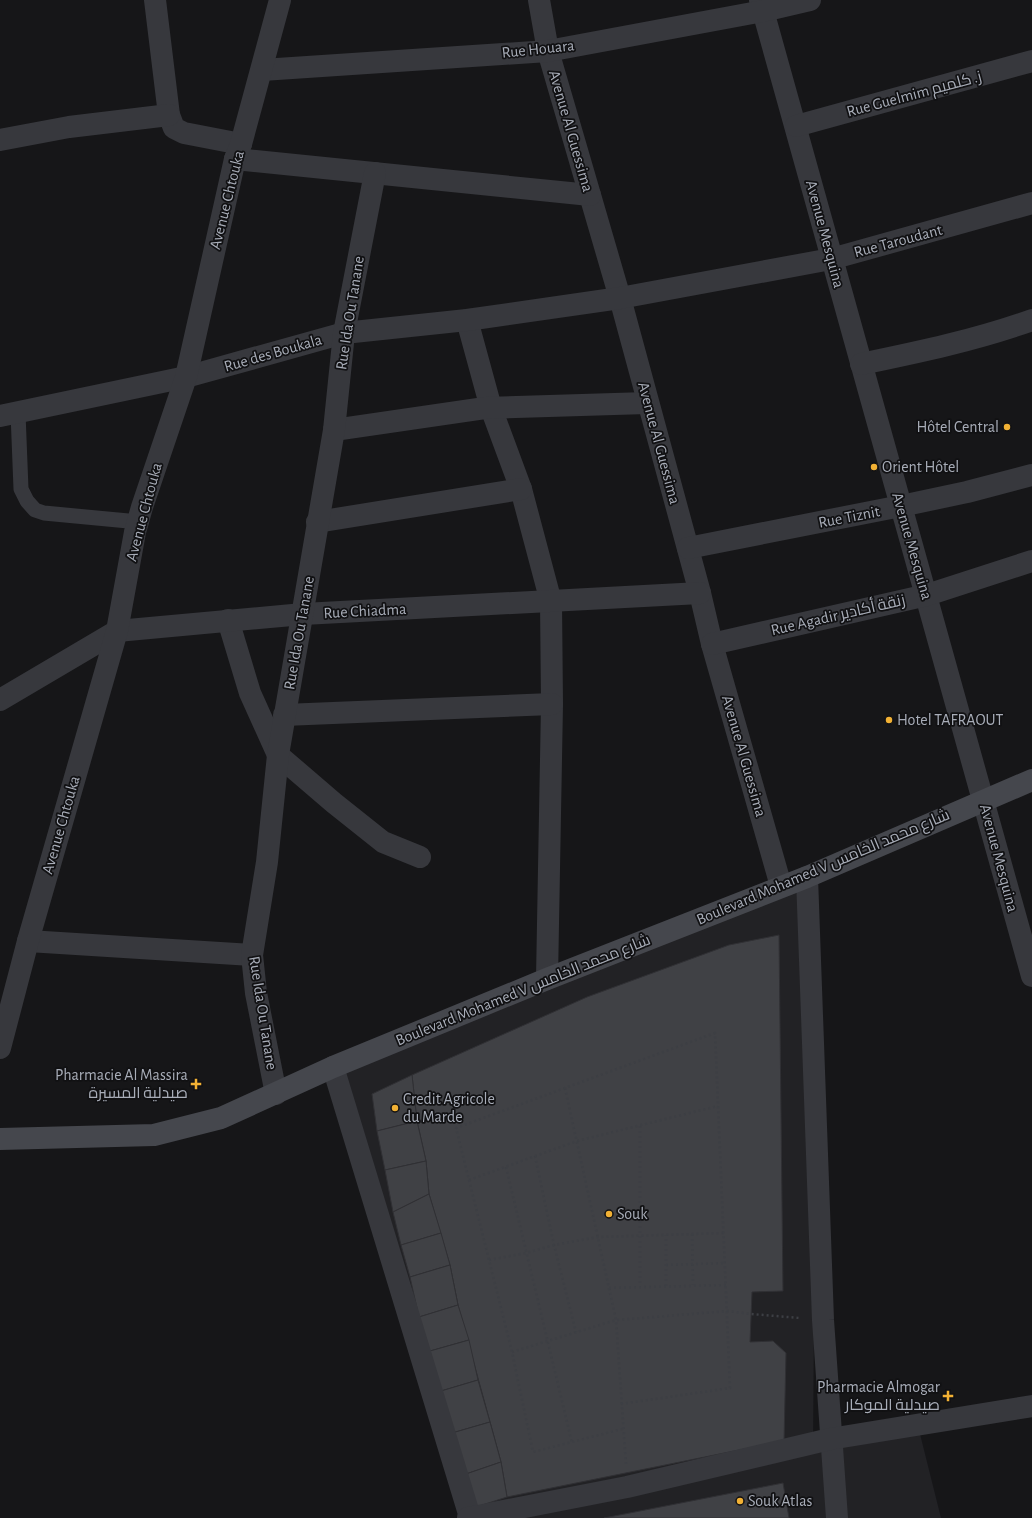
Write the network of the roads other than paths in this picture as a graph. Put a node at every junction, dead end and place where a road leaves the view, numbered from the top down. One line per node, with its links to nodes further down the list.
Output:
1 (155, 0): 9 (street)
2 (280, 0): 8 (street, Avenue Chtouka)
3 (539, 0): 6 (street, Avenue Al Guessima)
4 (810, 0): 5 (street, Rue Houara)
5 (761, 5): 6 (street, Rue Houara); 10 (street, Avenue Mesquina)
6 (548, 51): 8 (street, Rue Houara); 14 (street, Avenue Al Guessima)
7 (1032, 61): 10 (street, Rue Guelmim ز. كلميم)
8 (262, 70): 12 (street, Avenue Chtouka)
9 (169, 115): 11 (street); 12 (street)
10 (796, 126): 16 (street, Avenue Mesquina)
11 (0, 140)
12 (238, 152): 13 (street); 22 (street, Avenue Chtouka)
13 (375, 173): 14 (street); 20 (street, Rue Ida Ou Tanane)
14 (590, 195): 17 (street, Avenue Al Guessima)
15 (1032, 203): 16 (street, Rue Taroudant)
16 (831, 259): 17 (street, Rue Taroudant); 21 (street, Avenue Mesquina)
17 (620, 298): 18 (street, Rue des Boukala); 23 (street, Avenue Al Guessima)
18 (467, 320): 20 (street, Rue des Boukala); 24 (street)
19 (1032, 320): 21 (street)
20 (344, 333): 22 (street, Rue des Boukala); 26 (street, Rue Ida Ou Tanane)
21 (861, 364): 29 (street, Avenue Mesquina)
22 (186, 377): 25 (street, Rue des Boukala); 30 (street, Avenue Chtouka)
23 (647, 403): 24 (street); 32 (street, Avenue Al Guessima)
24 (491, 408): 26 (street); 28 (street)
25 (9, 414): 30 (lane)
26 (334, 430): 31 (street, Rue Ida Ou Tanane)
27 (1032, 475): 29 (street, Rue Tiznit)
28 (521, 489): 31 (street); 36 (street)
29 (900, 506): 32 (street, Rue Tiznit); 35 (street, Avenue Mesquina)
30 (138, 522): 39 (street, Avenue Chtouka)
31 (317, 522): 37 (street, Rue Ida Ou Tanane)
32 (688, 548): 34 (street, Avenue Al Guessima)
33 (1032, 561): 35 (street, Rue Agadir زنقة أكادير)
34 (700, 594): 36 (street, Rue Chiadma); 40 (street, Avenue Al Guessima)
35 (927, 595): 40 (street, Rue Agadir زنقة أكادير); 46 (street, Avenue Mesquina)
36 (551, 602): 37 (street, Rue Chiadma); 42 (street)
37 (303, 614): 38 (street, Rue Chiadma); 43 (street, Rue Ida Ou Tanane)
38 (228, 620): 39 (street, Rue Chiadma); 44 (street)
39 (118, 630): 41 (street, Rue Chiadma); 50 (street, Avenue Chtouka)
40 (712, 644): 49 (street, Avenue Al Guessima)
41 (0, 700)
42 (552, 704): 43 (street); 53 (street)
43 (284, 715): 44 (street, Rue Ida Ou Tanane)
44 (278, 755): 47 (street); 51 (street, Rue Ida Ou Tanane)
45 (1032, 780): 46 (street, Boulevard Mohamed V شارع محمد الخامس)
46 (983, 800): 48 (street, Boulevard Mohamed V شارع محمد الخامس); 52 (street, Avenue Mesquina)
47 (420, 856)
48 (807, 877): 49 (street, Boulevard Mohamed V شارع محمد الخامس); 59 (street)
49 (781, 886): 53 (street, Boulevard Mohamed V شارع محمد الخامس)
50 (28, 941): 51 (street); 54 (street, Avenue Chtouka)
51 (252, 955): 56 (street, Rue Ida Ou Tanane)
52 (1031, 968)
53 (546, 979): 55 (street, Boulevard Mohamed V شارع محمد الخامس)
54 (0, 1048)
55 (333, 1067): 56 (street, Boulevard Mohamed V شارع محمد الخامس); 60 (street)
56 (276, 1094): 57 (street, Boulevard Mohamed V شارع محمد الخامس)
57 (0, 1139)
58 (1032, 1406): 59 (street)
59 (830, 1439): 60 (street); 61 (street)
60 (469, 1518)
61 (837, 1518)

